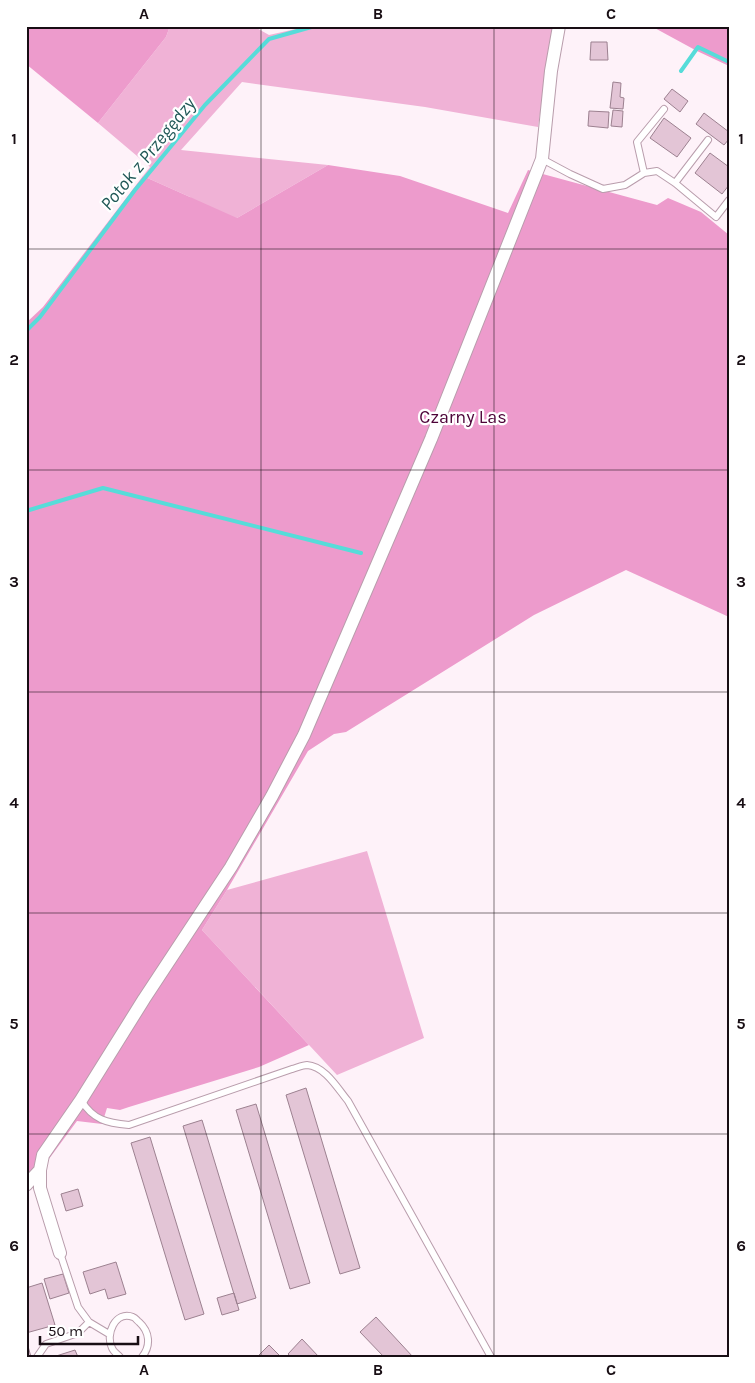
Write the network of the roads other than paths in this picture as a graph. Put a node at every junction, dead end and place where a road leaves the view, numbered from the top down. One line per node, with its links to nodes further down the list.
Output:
1 (559, 26): 4 (street)
2 (664, 108): 5 (lane)
3 (708, 140): 6 (lane)
4 (542, 159): 5 (lane); 8 (street)
5 (644, 172): 6 (lane)
6 (675, 183): 7 (lane)
7 (729, 200)
8 (81, 1100): 9 (street); 17 (lane)
9 (40, 1170): 10 (street); 11 (street)
10 (26, 1185)
11 (60, 1253): 12 (lane)
12 (89, 1322): 13 (lane); 15 (lane)
13 (109, 1334): 14 (lane); 16 (lane)
14 (116, 1355)
15 (37, 1357)
16 (142, 1357)
17 (492, 1357)

